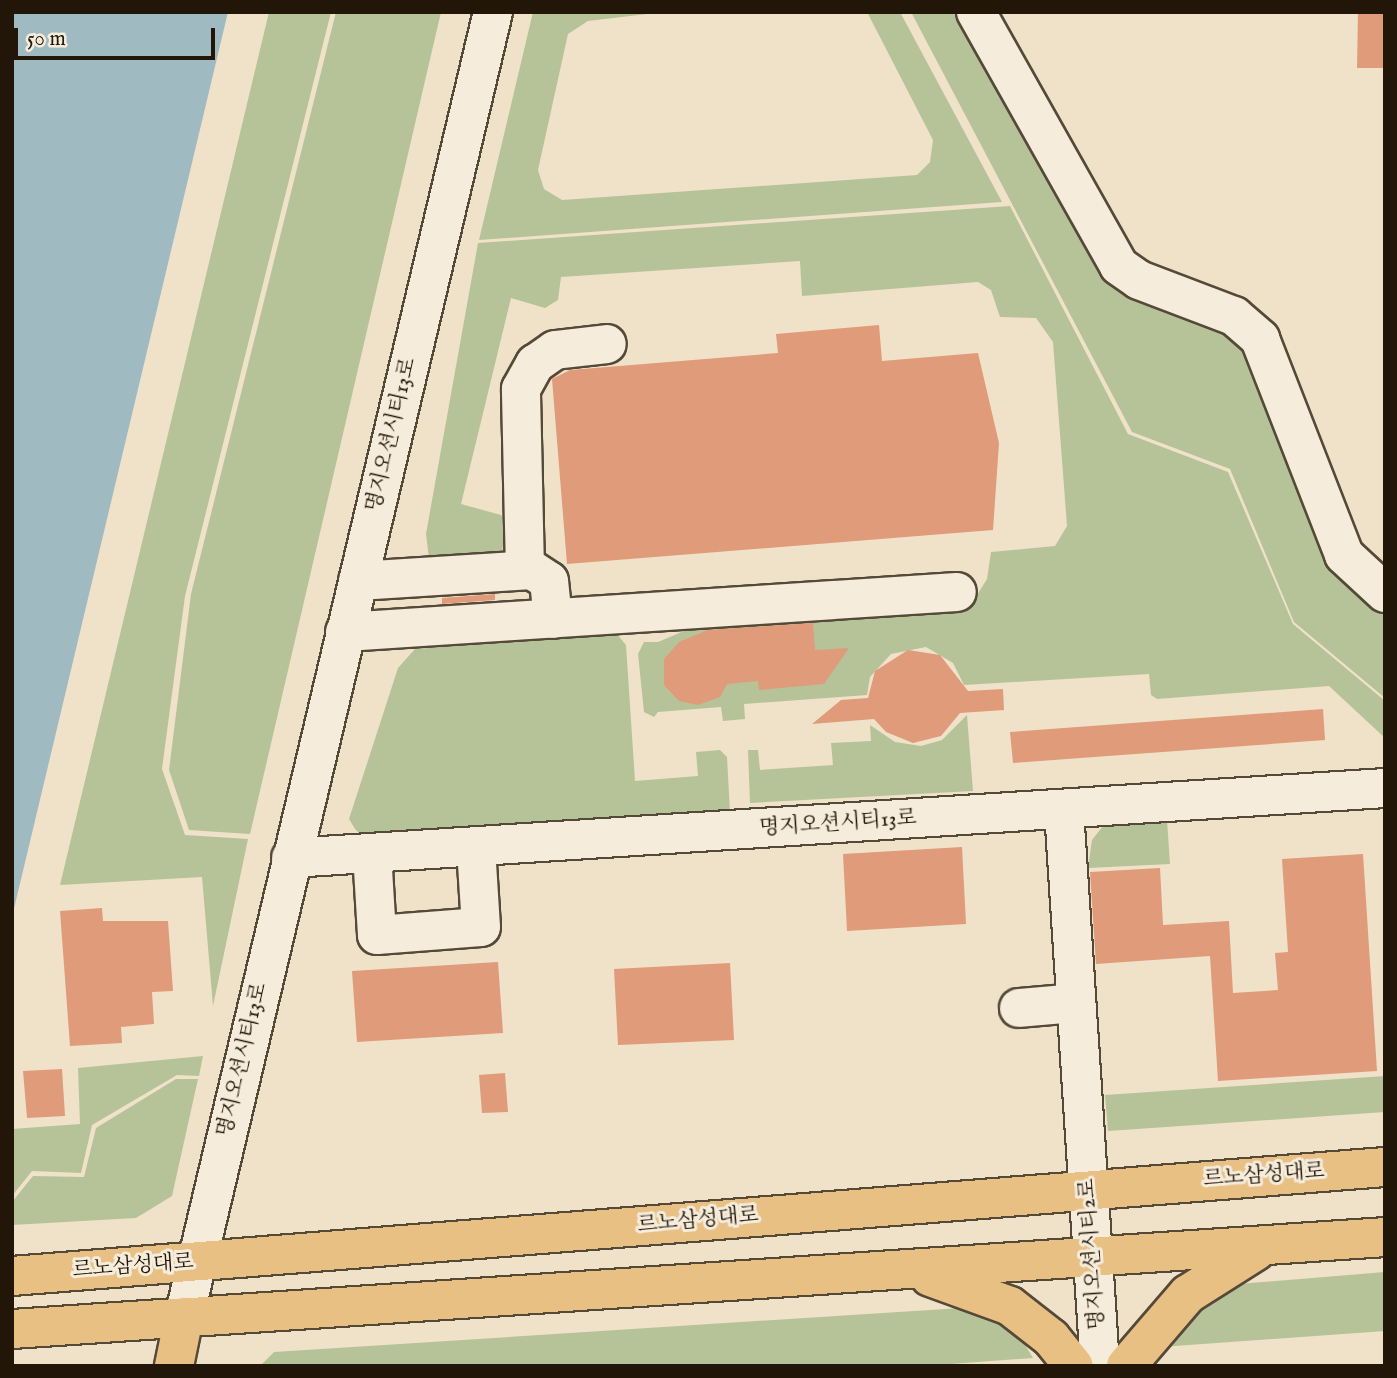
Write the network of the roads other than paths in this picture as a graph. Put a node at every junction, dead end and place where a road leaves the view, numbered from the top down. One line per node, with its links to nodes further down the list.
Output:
1 (493, 12): 5 (street, 명지오션시티13로)
2 (976, 12): 7 (street)
3 (607, 344): 4 (street)
4 (525, 570): 5 (street); 8 (street)
5 (358, 581): 9 (street, 명지오션시티13로)
6 (957, 592): 8 (street)
7 (1385, 593)
8 (553, 619): 9 (street)
9 (345, 632): 14 (street, 명지오션시티13로)
10 (1385, 788): 11 (street, 명지오션시티13로)
11 (1064, 810): 12 (street, 명지오션시티13로); 15 (street, 명지오션시티2로)
12 (476, 847): 13 (street, 명지오션시티13로); 13 (street)
13 (372, 853): 14 (street, 명지오션시티13로)
14 (291, 858): 22 (street, 명지오션시티13로)
15 (1076, 1003): 16 (street); 18 (street, 명지오션시티2로)
16 (1019, 1008)
17 (1385, 1167): 18 (main road, 르노삼성대로)
18 (1088, 1189): 21 (street, 명지오션시티2로); 22 (main road, 르노삼성대로)
19 (1385, 1237): 20 (main road)
20 (1268, 1245): 21 (main road); 30 (main road)
21 (1094, 1256): 23 (main road); 29 (street, 명지오션시티2로)
22 (194, 1263): 24 (main road, 르노삼성대로); 25 (street, 명지오션시티13로)
23 (897, 1270): 25 (main road); 28 (main road)
24 (12, 1276)
25 (184, 1317): 26 (main road); 27 (main road)
26 (12, 1329)
27 (174, 1366)
28 (1074, 1366)
29 (1100, 1366)
30 (1126, 1366)

